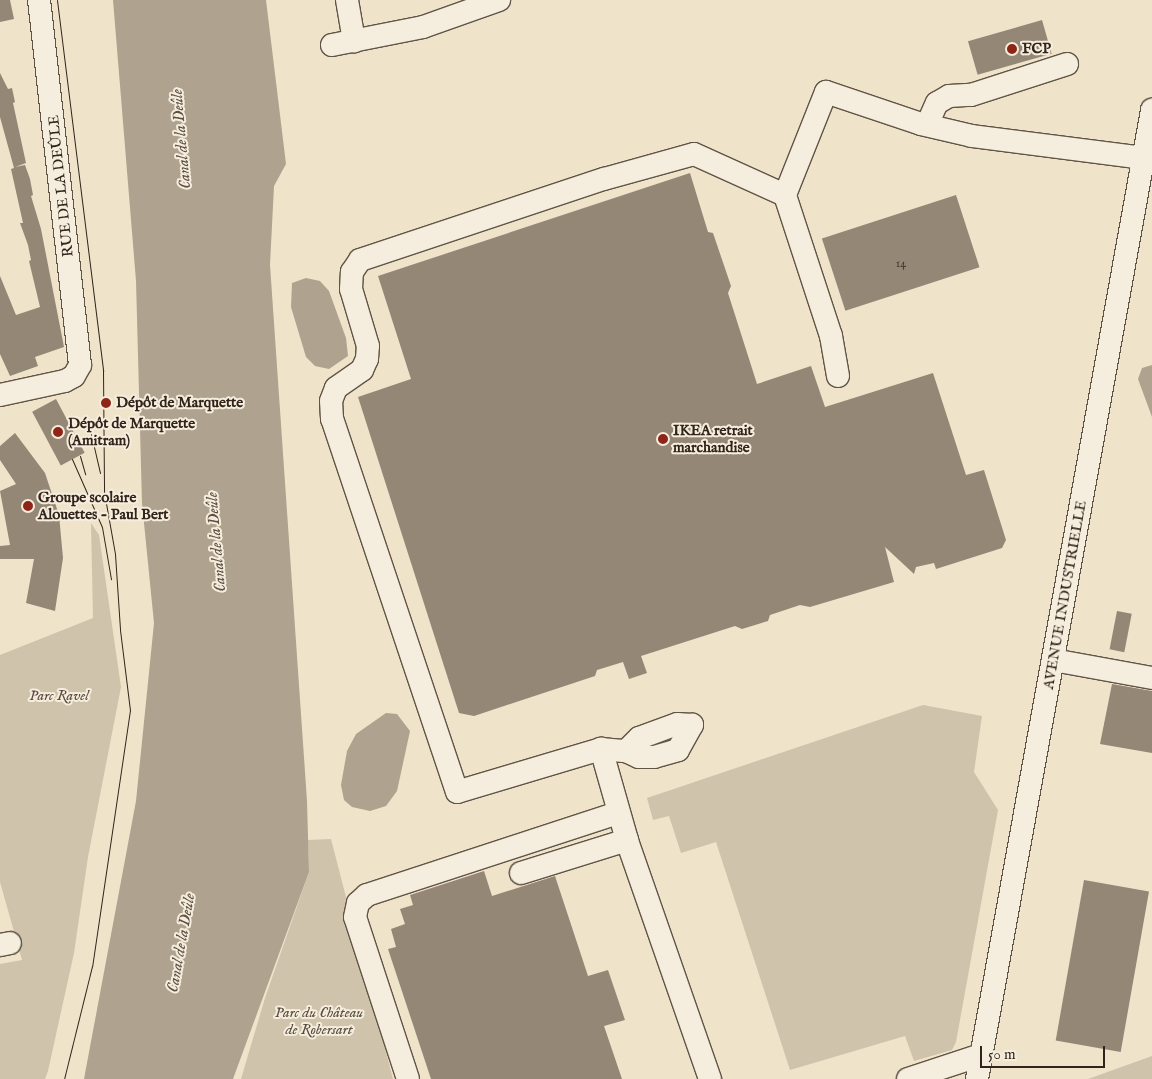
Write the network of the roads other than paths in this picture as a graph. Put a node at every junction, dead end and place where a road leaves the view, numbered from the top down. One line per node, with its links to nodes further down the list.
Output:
1 (39, 0): 12 (street, RUE DE LA DEÛLE)
2 (347, 0): 4 (street)
3 (499, 0): 4 (street)
4 (354, 41): 5 (street)
5 (332, 45)
6 (1067, 64): 8 (street)
7 (1152, 110): 9 (street, AVENUE INDUSTRIELLE)
8 (927, 126): 9 (street); 10 (street)
9 (1147, 149): 13 (street, AVENUE INDUSTRIELLE)
10 (785, 196): 11 (street); 15 (street)
11 (838, 376)
12 (0, 395)
13 (1054, 660): 14 (street); 20 (street, AVENUE INDUSTRIELLE)
14 (1152, 678)
15 (601, 748): 16 (street); 17 (street)
16 (626, 751)
17 (618, 813): 18 (street); 21 (street)
18 (627, 840): 19 (street); 22 (street)
19 (521, 873)
20 (981, 1055): 23 (street); 24 (street, AVENUE INDUSTRIELLE)
21 (408, 1079)
22 (710, 1079)
23 (908, 1079)
24 (977, 1079)

